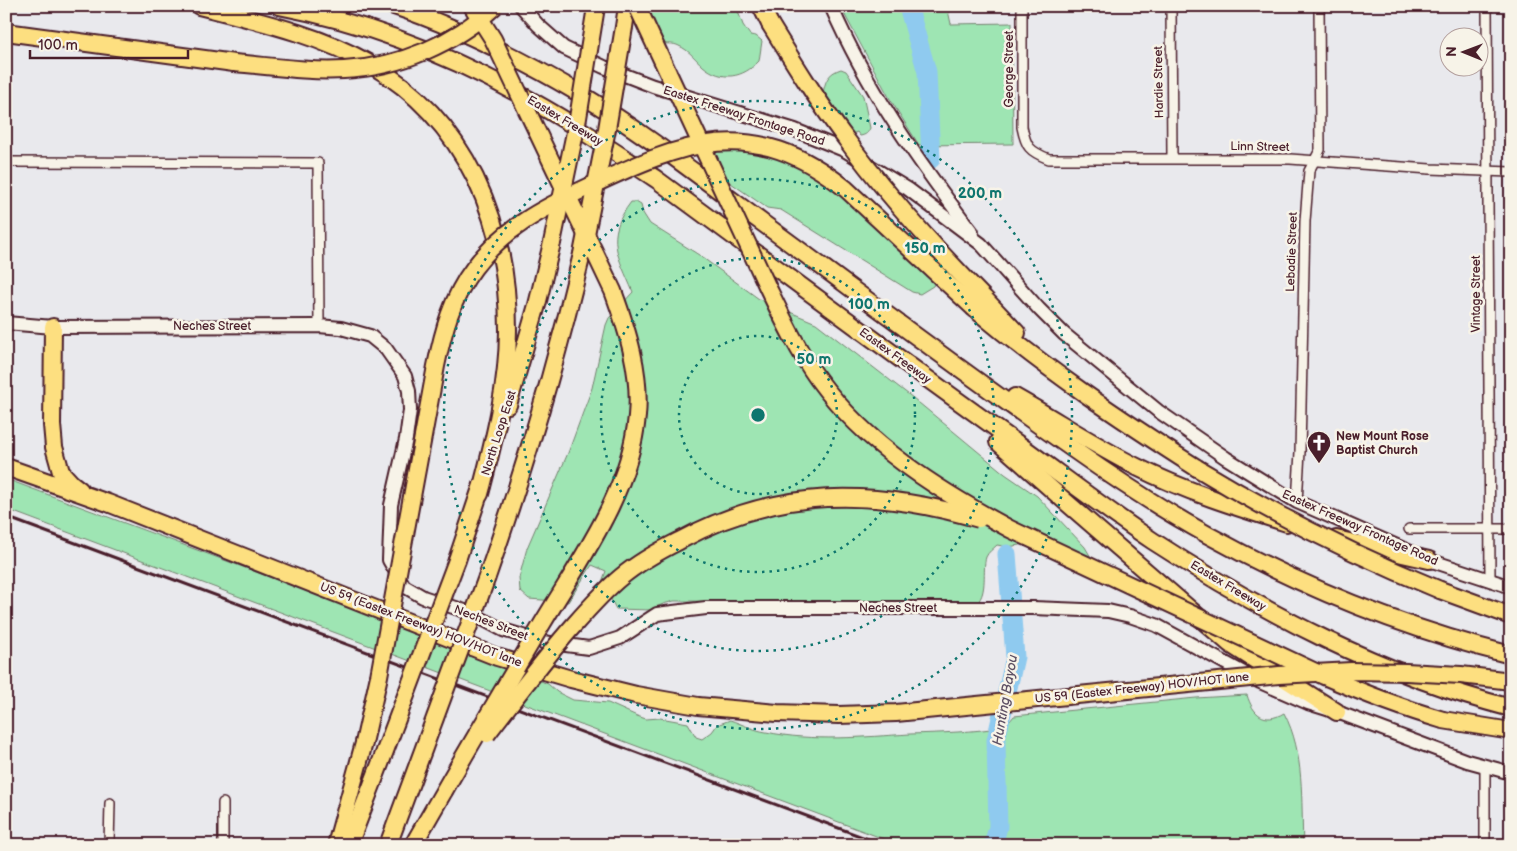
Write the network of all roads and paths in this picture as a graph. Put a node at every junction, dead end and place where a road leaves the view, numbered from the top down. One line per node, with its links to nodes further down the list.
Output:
1 (199, 6): 31 (highway)
2 (279, 6): 29 (highway, Eastex Freeway)
3 (394, 6): 28 (highway)
4 (472, 6): 49 (highway, bridge)
5 (495, 6): 16 (highway, bridge)
6 (521, 6): 23 (main road, Eastex Freeway Frontage Road)
7 (627, 6): 56 (highway, bridge)
8 (637, 6): 34 (highway, bridge)
9 (761, 6): 24 (highway, bridge)
10 (831, 6): 23 (main road)
11 (1022, 6): 17 (street, George Street)
12 (1170, 6): 18 (street, Hardie Street)
13 (1319, 6): 19 (street, Lebadie Street)
14 (1487, 6): 21 (street, Vintage Street)
15 (596, 7): 31 (highway, North Loop East, bridge)
16 (6, 32)
17 (1023, 131): 18 (street, Linn Street)
18 (1172, 158): 19 (street, Linn Street)
19 (1315, 160): 21 (street, Linn Street); 33 (street, Lebadie Street)
20 (6, 162): 26 (street)
21 (1488, 172): 22 (street, Linn Street); 36 (street, Vintage Street)
22 (1511, 172)
23 (981, 244): 33 (main road, Eastex Freeway Frontage Road)
24 (979, 304): 41 (highway, bridge); 54 (highway, bridge)
25 (6, 322): 27 (main road, Neches Street)
26 (319, 326): 27 (main road, Neches Street); 45 (main road, Neches Street)
27 (53, 327): 32 (highway)
28 (930, 346): 38 (highway); 42 (highway)
29 (941, 390): 44 (highway, Eastex Freeway); 45 (highway)
30 (6, 467): 32 (highway, US 59 (Eastex Freeway) HOV/HOT lane)
31 (480, 494): 55 (highway, North Loop East, bridge)
32 (88, 496): 43 (highway, US 59 (Eastex Freeway) HOV/HOT lane, bridge)
33 (1297, 502): 38 (main road, Eastex Freeway Frontage Road)
34 (1010, 529): 46 (highway, bridge); 49 (highway, bridge)
35 (1409, 529): 36 (street)
36 (1489, 529): 37 (street); 39 (street, Vintage Street)
37 (1511, 529)
38 (1429, 560): 39 (main road, Eastex Freeway Frontage Road)
39 (1490, 581): 40 (main road, Eastex Freeway Frontage Road)
40 (1511, 587)
41 (1511, 616)
42 (1511, 655)
43 (1511, 681)
44 (1511, 708)
45 (1337, 712): 47 (main road)
46 (1511, 731)
47 (1485, 767): 48 (main road); 58 (street)
48 (1511, 772)
49 (444, 791): 57 (highway)
50 (110, 803): 52 (street)
51 (223, 803): 53 (street)
52 (109, 845)
53 (223, 845)
54 (336, 845)
55 (349, 845)
56 (388, 845)
57 (413, 845)
58 (1485, 845)

